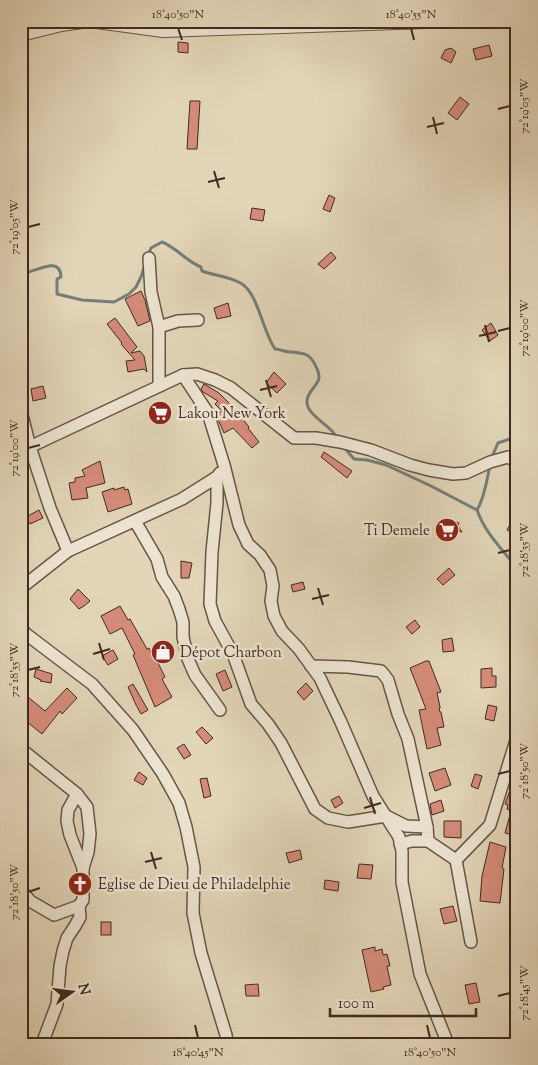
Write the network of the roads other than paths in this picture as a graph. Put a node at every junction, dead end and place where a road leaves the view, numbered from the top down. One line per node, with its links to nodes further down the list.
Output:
1 (82, 21): 4 (street)
2 (97, 21): 3 (street)
3 (426, 21)
4 (21, 34)
5 (149, 258): 7 (street)
6 (198, 320): 7 (street)
7 (159, 327): 9 (street)
8 (183, 375): 9 (street); 12 (street); 13 (street)
9 (159, 386): 11 (street)
10 (21, 411): 11 (street)
11 (26, 449): 18 (street)
12 (517, 462)
13 (224, 465): 14 (street); 21 (street)
14 (217, 477): 17 (street); 26 (street)
15 (517, 490): 16 (street)
16 (517, 496)
17 (135, 520): 18 (street); 22 (street)
18 (68, 551): 19 (street)
19 (21, 588)
20 (21, 628): 36 (street)
21 (311, 666): 26 (street); 27 (street)
22 (220, 710)
23 (517, 737): 30 (street)
24 (21, 749): 25 (street)
25 (77, 794): 31 (street); 31 (street)
26 (386, 816): 27 (street); 29 (street)
27 (427, 827): 28 (street)
28 (428, 841): 29 (street); 30 (street)
29 (400, 844): 37 (street)
30 (456, 860): 34 (street)
31 (84, 868): 33 (street)
32 (21, 890): 33 (street)
33 (79, 906): 35 (street)
34 (471, 942)
35 (42, 1044)
36 (227, 1044)
37 (448, 1044)

